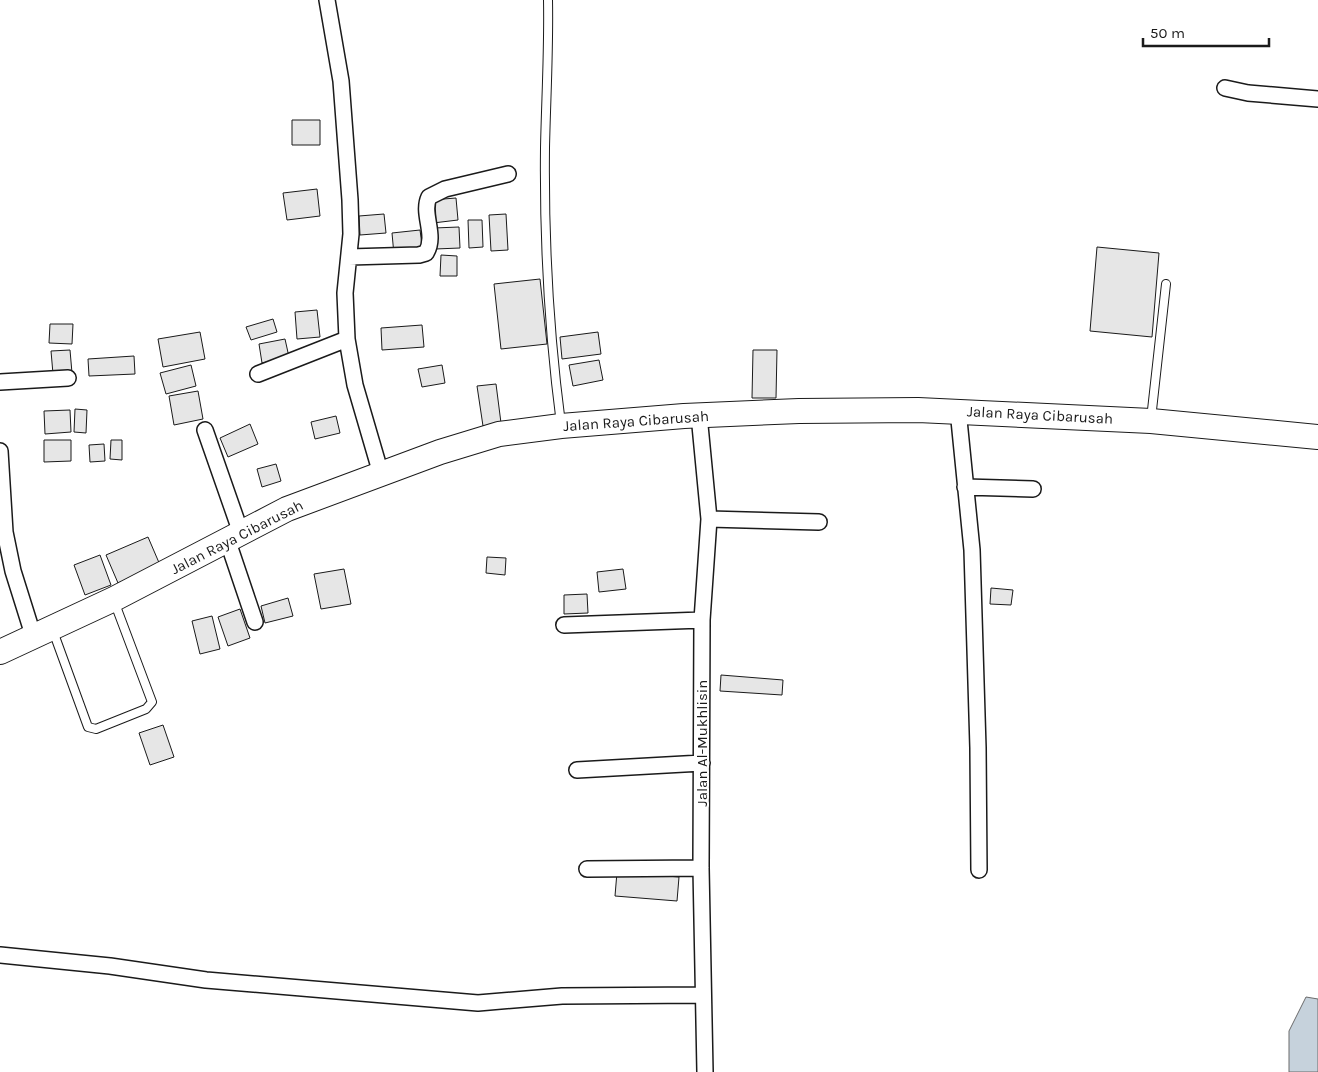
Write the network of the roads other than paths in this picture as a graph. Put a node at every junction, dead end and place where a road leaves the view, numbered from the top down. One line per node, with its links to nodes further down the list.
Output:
1 (327, 0): 6 (street)
2 (548, 0): 15 (lane)
3 (1225, 88): 4 (street)
4 (1318, 99)
5 (508, 174): 6 (street)
6 (349, 257): 8 (street)
7 (1166, 284): 14 (lane)
8 (346, 339): 9 (street); 19 (street)
9 (258, 374)
10 (68, 378): 11 (street)
11 (0, 382)
12 (958, 410): 13 (main road, Jalan Raya Cibarusah); 14 (main road, Jalan Raya Cibarusah); 20 (street)
13 (699, 415): 15 (main road, Jalan Raya Cibarusah); 22 (street, Jalan Al-Mukhlisin)
14 (1151, 421): 17 (main road, Jalan Raya Cibarusah)
15 (561, 426): 19 (main road, Jalan Raya Cibarusah)
16 (205, 430): 24 (street)
17 (1318, 437)
18 (0, 450): 29 (street)
19 (381, 474): 24 (main road, Jalan Raya Cibarusah)
20 (965, 487): 21 (street); 35 (street)
21 (1033, 488)
22 (710, 519): 23 (street); 26 (street, Jalan Al-Mukhlisin)
23 (819, 522)
24 (234, 538): 25 (main road, Jalan Raya Cibarusah); 27 (street)
25 (114, 599): 29 (main road, Jalan Raya Cibarusah); 29 (lane)
26 (702, 620): 28 (street); 31 (street, Jalan Al-Mukhlisin)
27 (255, 622)
28 (564, 625)
29 (43, 634): 30 (main road, Jalan Raya Cibarusah)
30 (0, 652)
31 (702, 764): 32 (street); 33 (street, Jalan Al-Mukhlisin)
32 (577, 770)
33 (702, 868): 34 (street); 37 (street, Jalan Al-Mukhlisin)
34 (587, 869)
35 (979, 870)
36 (0, 955): 37 (street)
37 (704, 995): 38 (street, Jalan Al-Mukhlisin)
38 (704, 1072)

